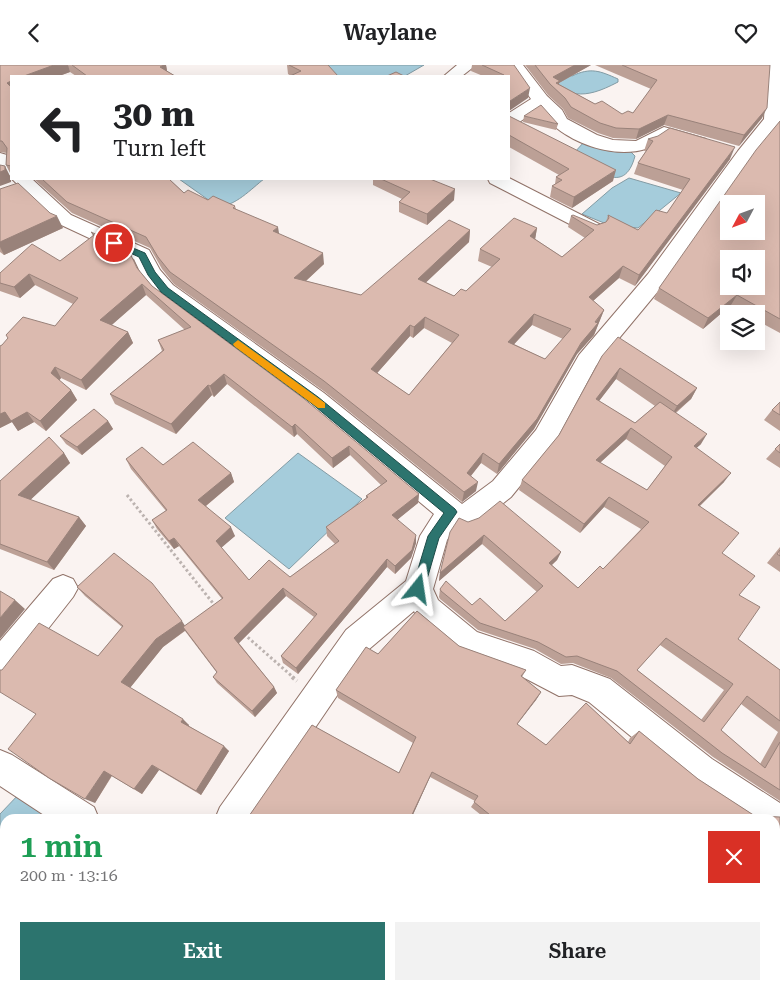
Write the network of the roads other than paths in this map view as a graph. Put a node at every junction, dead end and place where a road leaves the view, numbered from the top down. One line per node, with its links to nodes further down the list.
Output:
1 (468, 65): 4 (street)
2 (515, 65): 5 (street)
3 (775, 65): 7 (street)
4 (453, 75)
5 (541, 100): 6 (street); 7 (street)
6 (510, 120)
7 (731, 152): 13 (street)
8 (0, 159): 9 (street)
9 (10, 172)
10 (499, 180): 12 (street)
11 (17, 181): 13 (street)
12 (594, 229)
13 (451, 512): 15 (street)
14 (63, 588): 18 (street)
15 (418, 589): 21 (street); 22 (street)
16 (0, 652): 17 (street)
17 (0, 659)
18 (0, 665)
19 (0, 767): 20 (street)
20 (74, 814)
21 (235, 814)
22 (767, 814)

